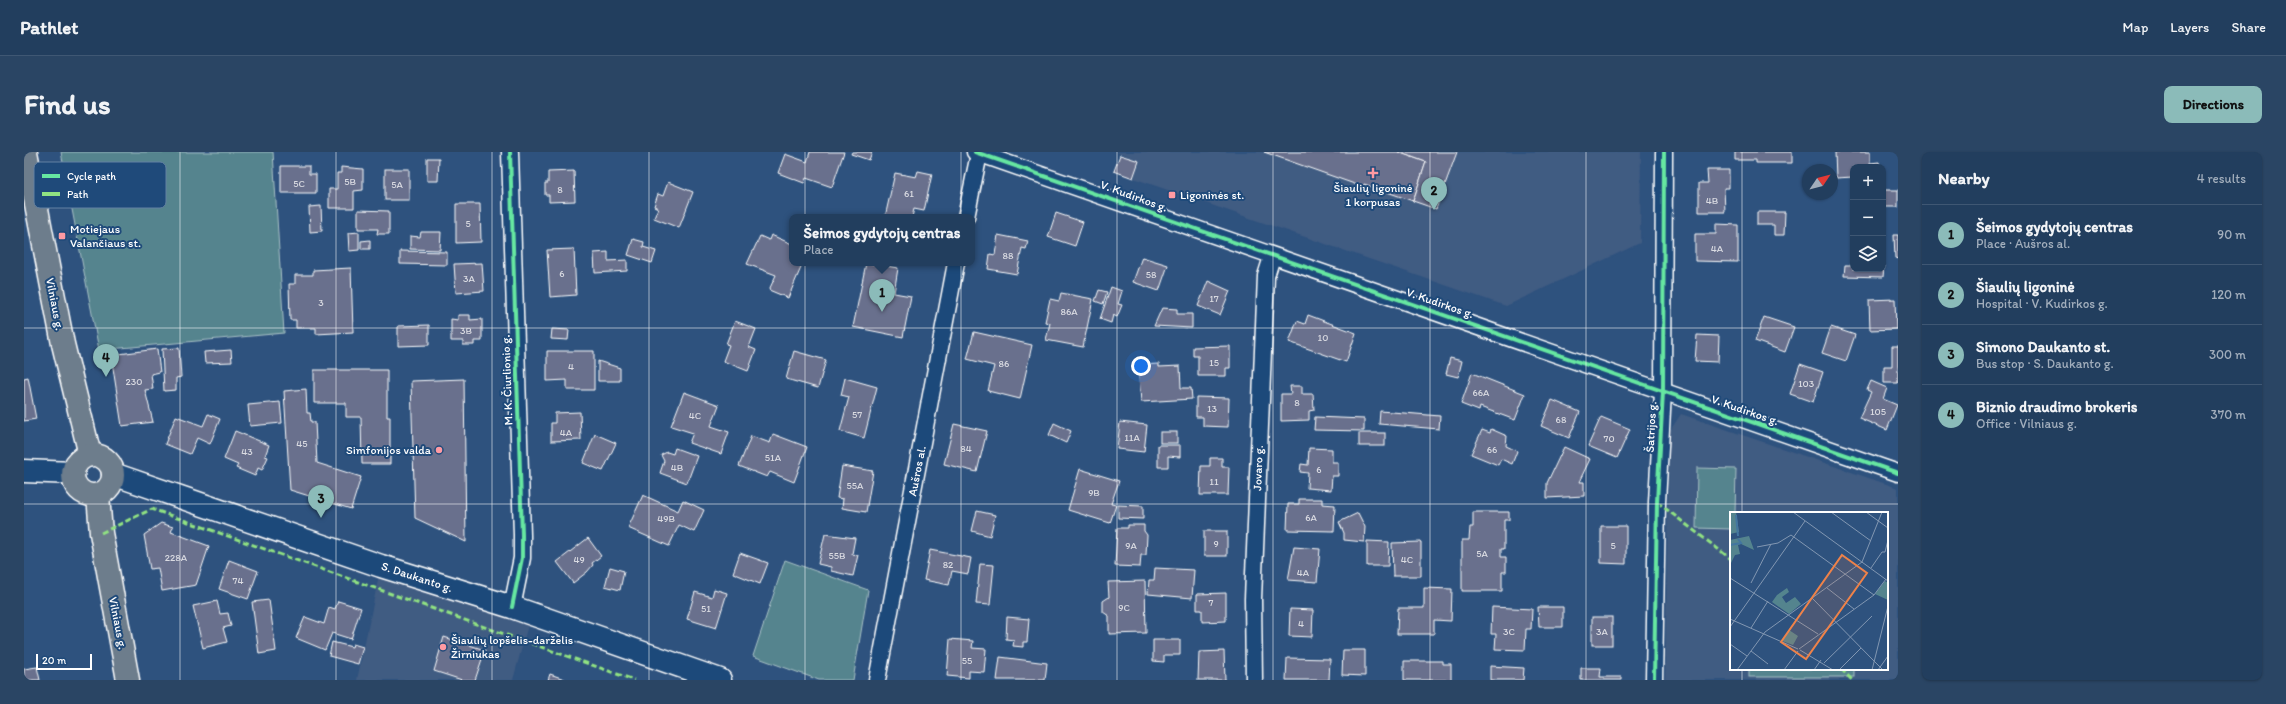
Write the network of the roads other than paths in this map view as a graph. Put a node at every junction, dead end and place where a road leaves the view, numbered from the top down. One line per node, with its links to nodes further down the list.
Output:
1 (26, 152): 5 (highway, Vilniaus g.)
2 (510, 152): 17 (street, M. K. Čiurlionio g.)
3 (1664, 152): 10 (street, Šatrijos g.)
4 (977, 153): 7 (street); 8 (street, V. Kudirkos g.)
5 (34, 194)
6 (37, 208): 11 (highway, Vilniaus g.)
7 (967, 214)
8 (1272, 256): 10 (street, V. Kudirkos g.); 21 (street, Jovaro g.)
9 (955, 266): 20 (street, Aušros al.)
10 (1663, 392): 14 (street, V. Kudirkos g.); 22 (street, Šatrijos g.)
11 (90, 456): 13 (highway); 15 (highway)
12 (24, 471): 13 (main road)
13 (73, 473): 16 (highway)
14 (1898, 473)
15 (113, 474): 16 (highway); 17 (main road, S. Daukanto g.)
16 (98, 495): 18 (highway, Vilniaus g.)
17 (512, 607): 19 (main road, S. Daukanto g.)
18 (128, 680)
19 (720, 680)
20 (877, 680)
21 (1254, 680)
22 (1654, 680)

